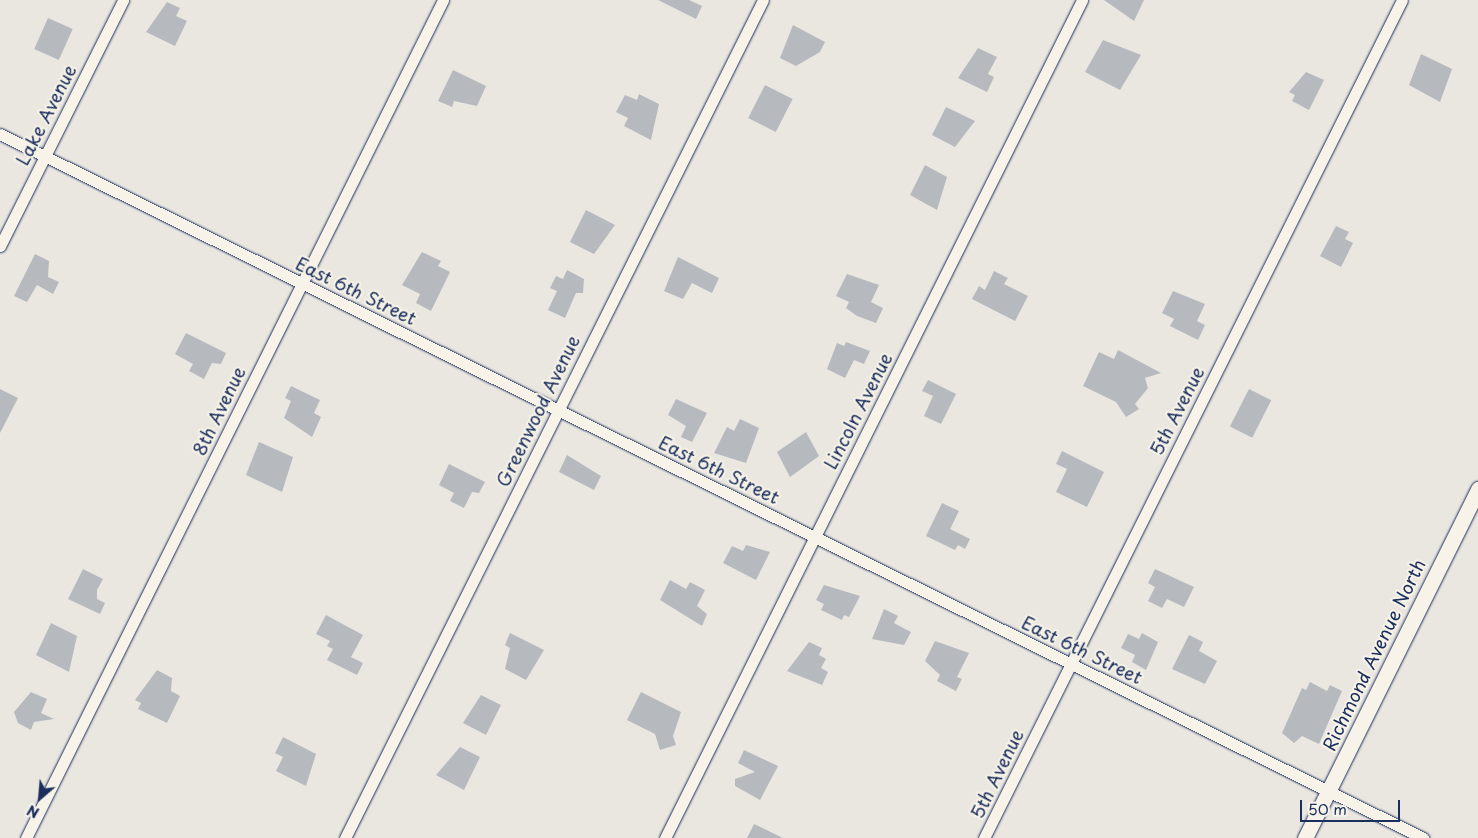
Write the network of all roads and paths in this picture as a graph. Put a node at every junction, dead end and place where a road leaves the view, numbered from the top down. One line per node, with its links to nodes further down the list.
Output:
1 (123, 0): 7 (street, Lake Avenue)
2 (444, 0): 9 (street, 8th Avenue)
3 (763, 0): 10 (street, Greenwood Avenue)
4 (1082, 0): 12 (street, Lincoln Avenue)
5 (1402, 0): 13 (street, 5th Avenue)
6 (0, 134): 7 (street, East 6th Street)
7 (45, 156): 8 (street, Lake Avenue); 9 (street, East 6th Street)
8 (0, 246)
9 (302, 283): 10 (street, East 6th Street); 15 (street, 8th Avenue)
10 (557, 410): 12 (street, East 6th Street); 16 (street, Greenwood Avenue)
11 (1478, 488): 14 (street, Richmond Avenue North)
12 (814, 536): 13 (street, East 6th Street); 17 (street, Lincoln Avenue)
13 (1071, 664): 14 (street, East 6th Street); 18 (street, 5th Avenue)
14 (1328, 792): 19 (street, Richmond Avenue North); 20 (street, East 6th Street)
15 (26, 838)
16 (345, 838)
17 (665, 838)
18 (984, 838)
19 (1305, 838)
20 (1423, 838)

